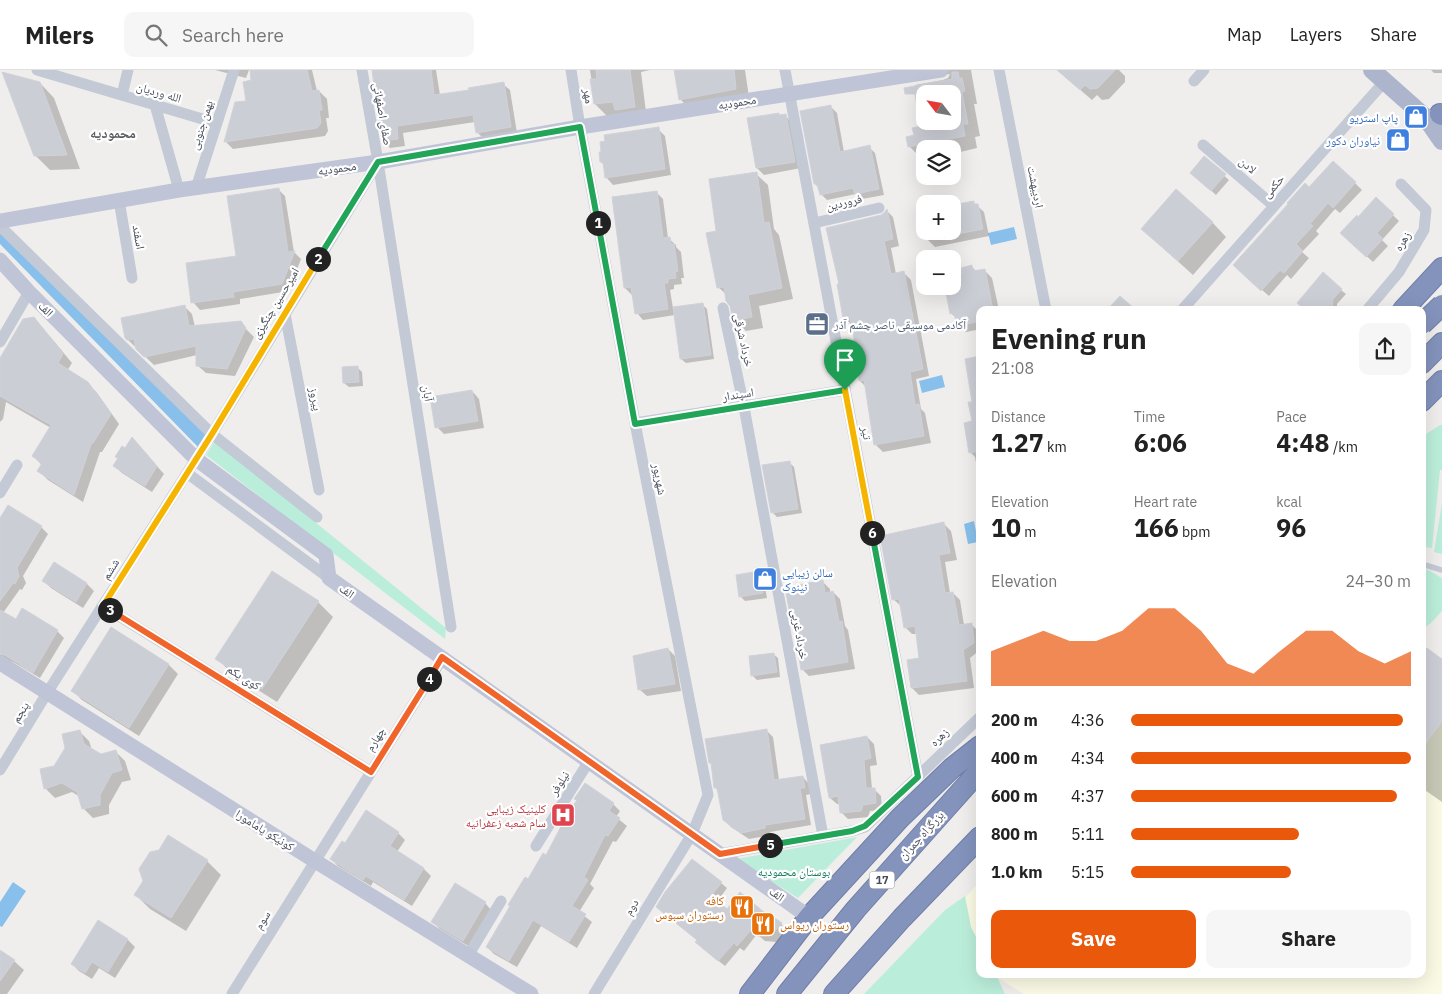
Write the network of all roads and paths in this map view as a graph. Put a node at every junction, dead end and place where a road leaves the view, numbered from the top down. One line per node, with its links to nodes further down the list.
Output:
1 (37, 70): 10 (street, الله وردیان)
2 (128, 70): 15 (street)
3 (234, 70): 18 (street, بهمن جنوبی)
4 (362, 70): 22 (street, صفای اصفهانی)
5 (571, 70): 19 (street, مهر)
6 (785, 70): 14 (street, تیر)
7 (941, 70): 11 (street, محمودیه)
8 (999, 70): 36 (street, اردیبهشت)
9 (1204, 70): 13 (street)
10 (63, 74): 15 (street, الله وردیان)
11 (891, 74): 14 (street, محمودیه)
12 (1382, 74): 17 (main road); 27 (street, حکمی)
13 (1194, 81)
14 (790, 94): 19 (street, محمودیه); 29 (street, تیر)
15 (122, 95): 16 (street, الله وردیان)
16 (155, 105): 18 (street, الله وردیان); 25 (street)
17 (1437, 116): 20 (main road)
18 (216, 123): 24 (street, بهمن جنوبی)
19 (580, 127): 22 (street, محمودیه); 52 (street, شهریور)
20 (1442, 141)
21 (1203, 145): 27 (street, لادن)
22 (378, 162): 24 (street, محمودیه); 43 (street, امیرحسین چنگیزی); 64 (street, آبان)
23 (1401, 184): 38 (street, زهره)
24 (196, 188): 25 (street, محمودیه)
25 (179, 190): 26 (street, محمودیه)
26 (119, 200): 30 (street, محمودیه); 33 (street, اسفند)
27 (1274, 206): 37 (street, حکمی)
28 (879, 208): 29 (street, فروردین)
29 (814, 223): 49 (street, تیر)
30 (2, 226): 53 (street)
31 (0, 260): 34 (street, الف)
32 (1439, 268): 39 (highway)
33 (132, 278)
34 (29, 292): 45 (street); 54 (street, الف)
35 (1442, 305): 44 (highway, bridge)
36 (1045, 306)
37 (1186, 306)
38 (1370, 306)
39 (1407, 306)
40 (1415, 306): 42 (highway)
41 (723, 308): 51 (street, خرداد شرقی)
42 (1442, 312)
43 (285, 314): 53 (street, امیرحسین چنگیزی); 57 (street, پیروز)
44 (1426, 320)
45 (0, 342)
46 (1442, 344): 47 (highway)
47 (1426, 359)
48 (1442, 381): 50 (highway)
49 (845, 390): 51 (street, اسپندار); 74 (street, تیر)
50 (1426, 397)
51 (744, 407): 52 (street, اسپندار); 76 (street, خرداد غربی)
52 (635, 424): 75 (street, شهریور)
53 (212, 434): 54 (street, امیرحسین چنگیزی); 59 (street)
54 (196, 458): 56 (street, ششم); 62 (street, الف)
55 (17, 465): 58 (street)
56 (187, 473): 62 (street); 63 (street, ششم)
57 (319, 490)
58 (0, 493)
59 (317, 517)
60 (1426, 565): 61 (lane)
61 (1442, 570)
62 (329, 578): 65 (street, الف)
63 (103, 606): 67 (street, ششم); 72 (street, کوی یکم)
64 (451, 627)
65 (442, 657): 70 (street, الف); 72 (street, چهارم)
66 (0, 664): 67 (street, کونیکو یامامورا)
67 (47, 693): 71 (street, پنجم); 80 (street, کونیکو یامامورا)
68 (976, 721): 74 (street, زهره)
69 (976, 749): 82 (highway)
70 (589, 761): 75 (street, الف); 78 (street, نیلوفر)
71 (0, 770)
72 (371, 772): 80 (street, چهارم)
73 (976, 774): 88 (highway, بزرگراه چمران / 17)
74 (918, 777): 76 (street)
75 (692, 834): 79 (street, الف); 86 (street, دوم)
76 (823, 836): 79 (street)
77 (976, 841): 89 (highway)
78 (536, 846)
79 (720, 854): 82 (street, الف)
80 (315, 861): 83 (street, کونیکو یامامورا); 84 (street, سوم)
81 (501, 901): 83 (street)
82 (809, 917): 87 (highway)
83 (468, 956): 85 (street, کونیکو یامامورا)
84 (232, 994)
85 (531, 994)
86 (594, 994)
87 (750, 994)
88 (787, 994)
89 (834, 994)

